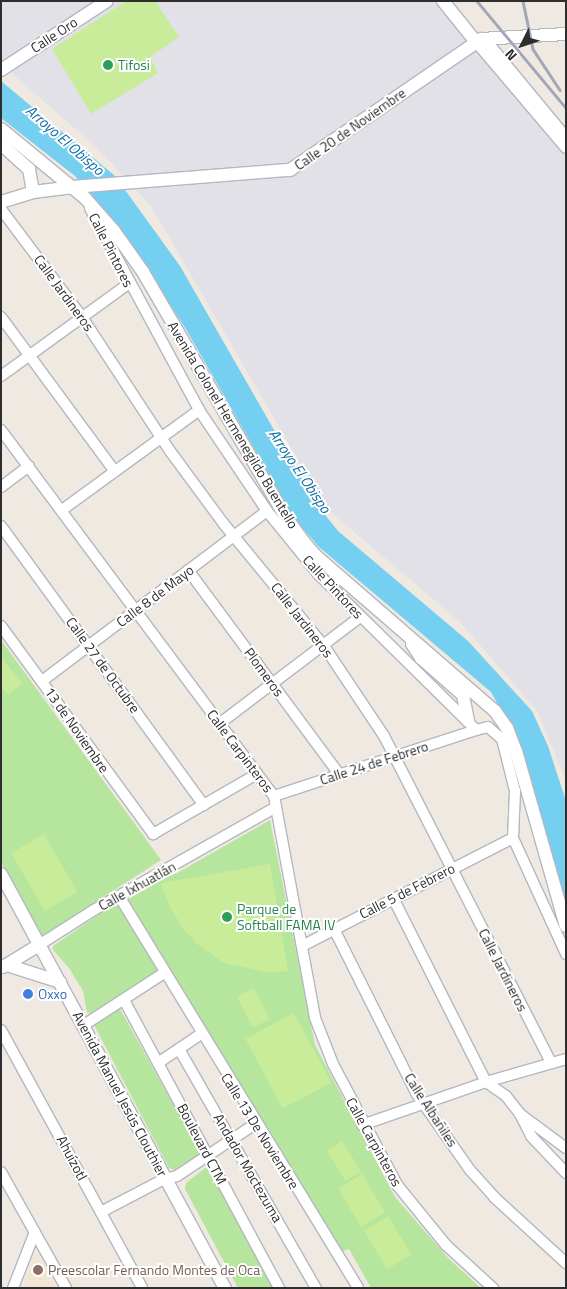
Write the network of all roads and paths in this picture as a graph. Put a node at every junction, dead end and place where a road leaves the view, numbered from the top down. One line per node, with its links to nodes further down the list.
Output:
1 (107, 1): 5 (street, Calle Oro)
2 (443, 1): 4 (street)
3 (566, 34): 4 (street)
4 (480, 40): 7 (street); 8 (street); 9 (street, Calle 20 de Noviembre)
5 (2, 69)
6 (2, 135): 9 (street, Avenida Colonel Hermenegildo Buentello); 10 (street)
7 (566, 136)
8 (566, 148)
9 (72, 187): 10 (street, Calle 20 de Noviembre); 11 (street, Avenida Colonel Hermenegildo Buentello)
10 (33, 192): 12 (street, Calle 20 de Noviembre)
11 (85, 198): 14 (street, Calle Pintores); 33 (street, Avenida Colonel Hermenegildo Buentello)
12 (1, 202)
13 (1, 209): 16 (street, Calle Jardineros)
14 (128, 284): 16 (street); 19 (street, Calle Pintores)
15 (1, 317): 17 (street)
16 (82, 317): 17 (street); 21 (street, Calle Jardineros)
17 (30, 356): 18 (street); 23 (street)
18 (1, 376)
19 (199, 410): 21 (street); 26 (street, Calle Pintores)
20 (1, 430): 22 (street, Calle Carpinteros)
21 (162, 435): 23 (street); 28 (street, Calle Jardineros)
22 (29, 466): 24 (street); 25 (street, Calle Carpinteros)
23 (114, 470): 25 (street)
24 (1, 487)
25 (62, 510): 30 (street, Calle Carpinteros)
26 (267, 510): 28 (street, Calle 8 de Mayo); 31 (street, Calle Pintores)
27 (1, 526): 34 (street, Calle 27 de Octubre)
28 (235, 536): 29 (street, Calle 8 de Mayo); 35 (street, Calle Jardineros)
29 (188, 570): 30 (street, Calle 8 de Mayo); 37 (street, Plomeros)
30 (137, 609): 34 (street, Calle 8 de Mayo); 38 (street, Calle Carpinteros)
31 (360, 617): 35 (street); 39 (street, Calle Pintores)
32 (1, 626): 36 (street, 13 de Noviembre)
33 (408, 635): 39 (street); 51 (street, Avenida Colonel Hermenegildo Buentello)
34 (89, 645): 36 (street, Calle 8 de Mayo); 44 (street, Calle 27 de Octubre)
35 (324, 646): 37 (street); 40 (street, Calle Jardineros)
36 (42, 681): 44 (street, 13 de Noviembre)
37 (272, 683): 38 (street); 42 (street, Plomeros)
38 (219, 724): 41 (street, Calle Carpinteros)
39 (472, 726): 40 (street, Calle 24 de Febrero); 46 (street)
40 (396, 758): 42 (street, Calle 24 de Febrero); 47 (street, Calle Jardineros)
41 (257, 774): 43 (street, Calle Carpinteros); 44 (street)
42 (338, 774): 43 (street, Calle 24 de Febrero)
43 (274, 796): 45 (street, Calle Carpinteros)
44 (204, 805)
45 (276, 807): 49 (street, Calle Ixhuatlán); 54 (street, Calle Carpinteros)
46 (513, 838): 47 (street, Calle 5 de Febrero); 55 (street)
47 (451, 868): 50 (street, Calle 5 de Febrero); 66 (street, Calle Jardineros)
48 (1, 874): 53 (street, Avenida Manuel Jesús Clouthier)
49 (119, 896): 53 (street, Calle Ixhuatlán); 57 (street, Calle 13 De Noviembre)
50 (393, 898): 52 (street, Calle 5 de Febrero); 67 (street)
51 (566, 926)
52 (334, 929): 54 (street, Calle 5 de Febrero); 68 (street, Calle Albañiles)
53 (39, 945): 56 (street, Calle Ixhuatlán); 58 (street, Avenida Manuel Jesús Clouthier)
54 (302, 946): 71 (street, Calle Carpinteros)
55 (566, 954)
56 (4, 967): 58 (street)
57 (164, 973): 59 (street); 62 (street, Calle 13 De Noviembre)
58 (60, 982): 60 (street, Avenida Manuel Jesús Clouthier)
59 (124, 1000): 60 (street); 65 (street, Boulevard CTM)
60 (84, 1025): 77 (street, Avenida Manuel Jesús Clouthier)
61 (1, 1030): 78 (street, Ahuízotl)
62 (201, 1034): 63 (street); 70 (street, Calle 13 De Noviembre)
63 (179, 1049): 65 (street); 72 (street, Andador Moctezuma)
64 (565, 1060): 66 (street)
65 (158, 1063): 74 (street, Boulevard CTM)
66 (551, 1064): 67 (street)
67 (486, 1082): 68 (street); 69 (street)
68 (424, 1104): 71 (street); 80 (street, Calle Albañiles)
69 (520, 1114): 73 (street); 76 (street)
70 (255, 1124): 72 (street); 87 (street, Calle 13 De Noviembre)
71 (362, 1125): 88 (street, Calle Carpinteros)
72 (233, 1140): 74 (street); 86 (street, Andador Moctezuma)
73 (566, 1148)
74 (208, 1156): 77 (street); 85 (street, Boulevard CTM)
75 (1, 1172): 79 (street)
76 (566, 1173)
77 (164, 1179): 78 (street); 84 (street, Avenida Manuel Jesús Clouthier)
78 (101, 1212): 83 (street, Ahuízotl)
79 (35, 1232): 81 (street); 82 (street)
80 (566, 1262)
81 (13, 1288)
82 (66, 1288)
83 (142, 1288)
84 (224, 1288)
85 (279, 1288)
86 (316, 1288)
87 (358, 1288)
88 (494, 1288)

